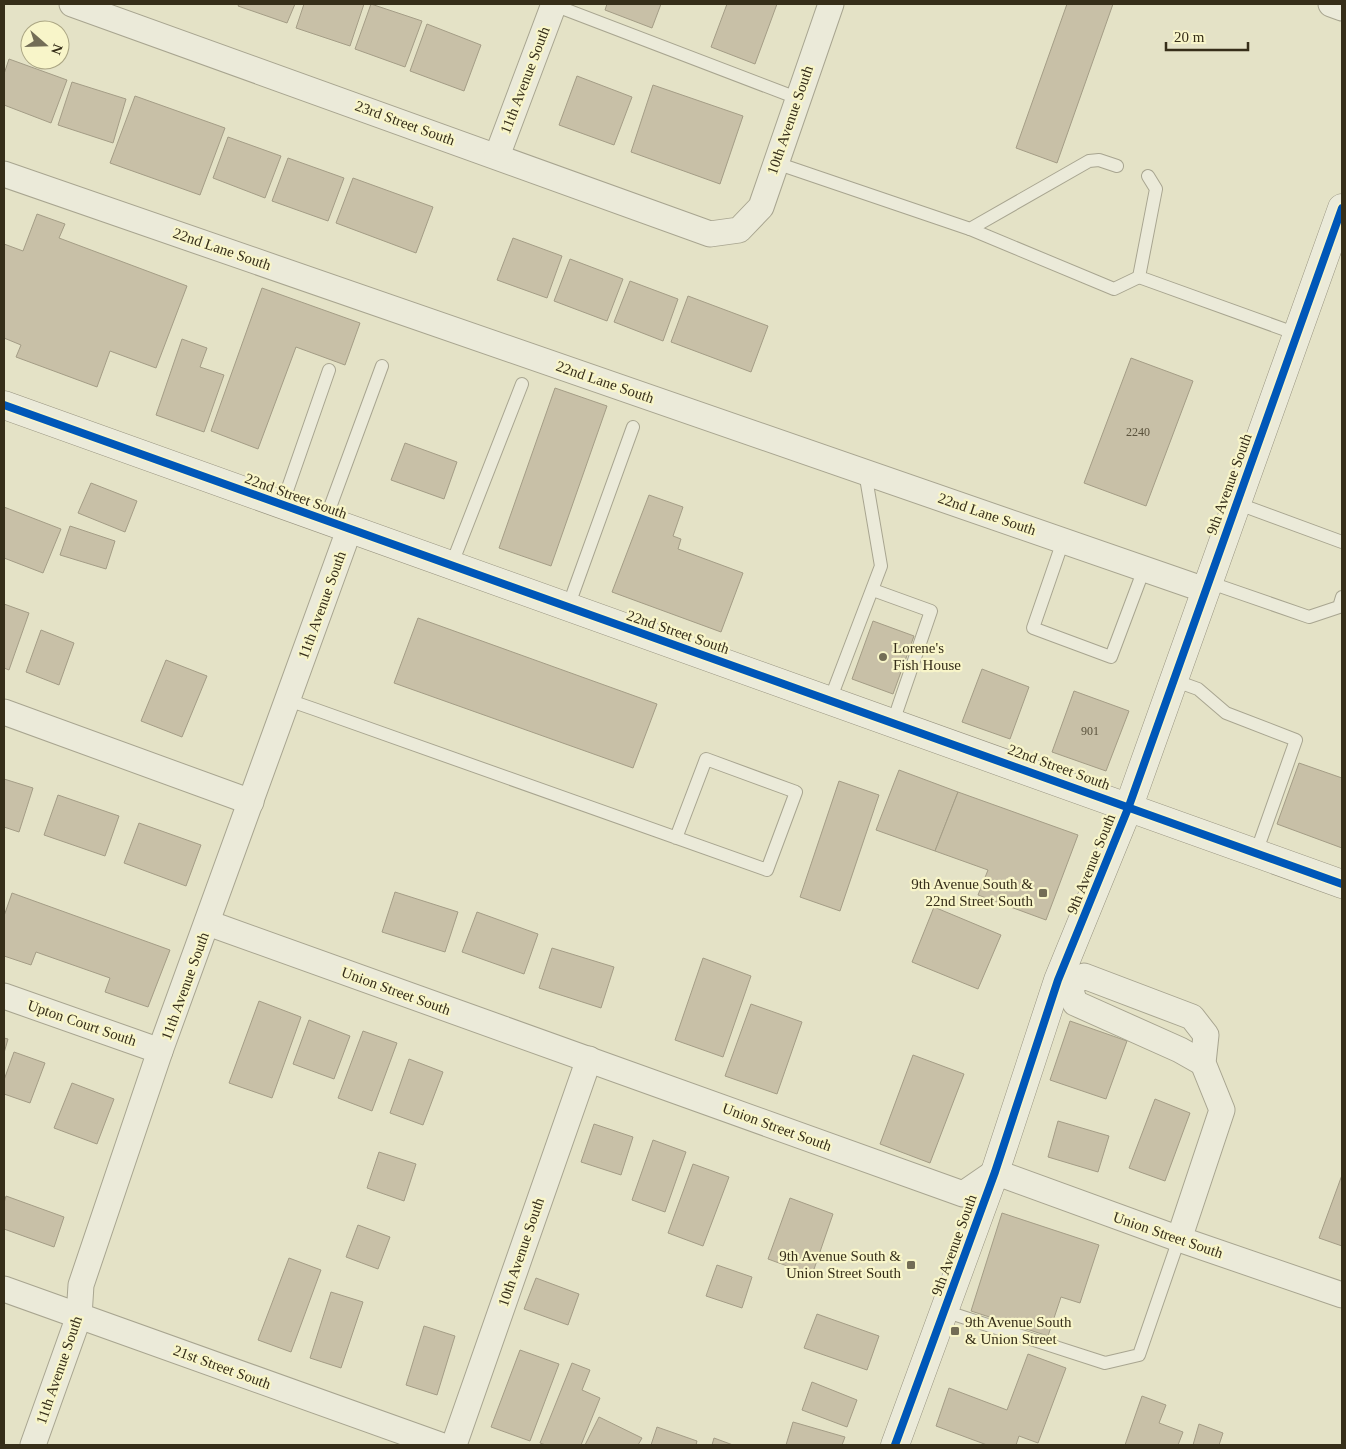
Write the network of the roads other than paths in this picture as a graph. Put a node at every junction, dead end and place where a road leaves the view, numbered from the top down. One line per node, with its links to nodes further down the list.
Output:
1 (72, 4): 7 (street, 23rd Street South)
2 (553, 4): 6 (lane); 7 (street, 11th Avenue South)
3 (831, 4): 6 (street, 10th Avenue South)
4 (1331, 4): 5 (street)
5 (1342, 8)
6 (797, 98): 8 (street, 10th Avenue South)
7 (497, 156): 14 (street, 23rd Street South)
8 (776, 163): 13 (lane); 14 (street, 10th Avenue South)
9 (1117, 166): 13 (lane)
10 (4, 174): 22 (street, 22nd Lane South)
11 (1148, 176): 15 (lane)
12 (1342, 208): 16 (street, 9th Avenue South)
13 (970, 229): 15 (lane)
14 (739, 230)
15 (1139, 277): 16 (lane)
16 (1297, 334): 23 (street, 9th Avenue South)
17 (382, 366): 25 (lane)
18 (329, 370): 24 (lane)
19 (522, 384): 28 (lane)
20 (4, 405): 24 (street, 22nd Street South)
21 (633, 427): 33 (lane)
22 (865, 472): 26 (street, 22nd Lane South); 31 (lane)
23 (1236, 503): 27 (lane); 30 (street, 9th Avenue South)
24 (282, 505): 25 (street, 22nd Street South)
25 (337, 525): 28 (street, 22nd Street South); 35 (street, 11th Avenue South)
26 (1063, 541): 29 (street, 22nd Lane South); 29 (lane)
27 (1342, 542)
28 (451, 566): 33 (street, 22nd Street South)
29 (1144, 569): 30 (street, 22nd Lane South)
30 (1207, 586): 32 (lane); 34 (street, 9th Avenue South)
31 (873, 590): 36 (lane); 38 (lane)
32 (1342, 598)
33 (568, 607): 36 (street, 22nd Street South)
34 (1173, 680): 40 (street, 9th Avenue South); 42 (lane)
35 (288, 700): 39 (street, 11th Avenue South); 41 (lane)
36 (830, 700): 38 (street, 22nd Street South)
37 (4, 712): 39 (street)
38 (893, 722): 40 (street, 22nd Street South)
39 (251, 802): 44 (street, 11th Avenue South)
40 (1129, 806): 42 (street, 22nd Street South); 45 (street, 9th Avenue South)
41 (676, 838): 41 (lane)
42 (1256, 853): 43 (street, 22nd Street South)
43 (1342, 884)
44 (208, 923): 47 (street, 11th Avenue South); 48 (street, Union Street South)
45 (1064, 982): 49 (street); 49 (street); 50 (street, 9th Avenue South)
46 (4, 996): 47 (street, Upton Court South)
47 (160, 1051): 55 (street, 11th Avenue South)
48 (589, 1059): 50 (street, Union Street South); 58 (street, 10th Avenue South)
49 (1203, 1063): 51 (street)
50 (995, 1172): 51 (street, Union Street South); 54 (street, 9th Avenue South)
51 (1179, 1239): 53 (street, Union Street South); 54 (lane)
52 (4, 1289): 55 (street, 21st Street South)
53 (1342, 1295)
54 (944, 1311): 59 (street, 9th Avenue South)
55 (79, 1316): 56 (street, 21st Street South); 57 (street, 11th Avenue South)
56 (427, 1443)
57 (34, 1445)
58 (454, 1445)
59 (896, 1445)

